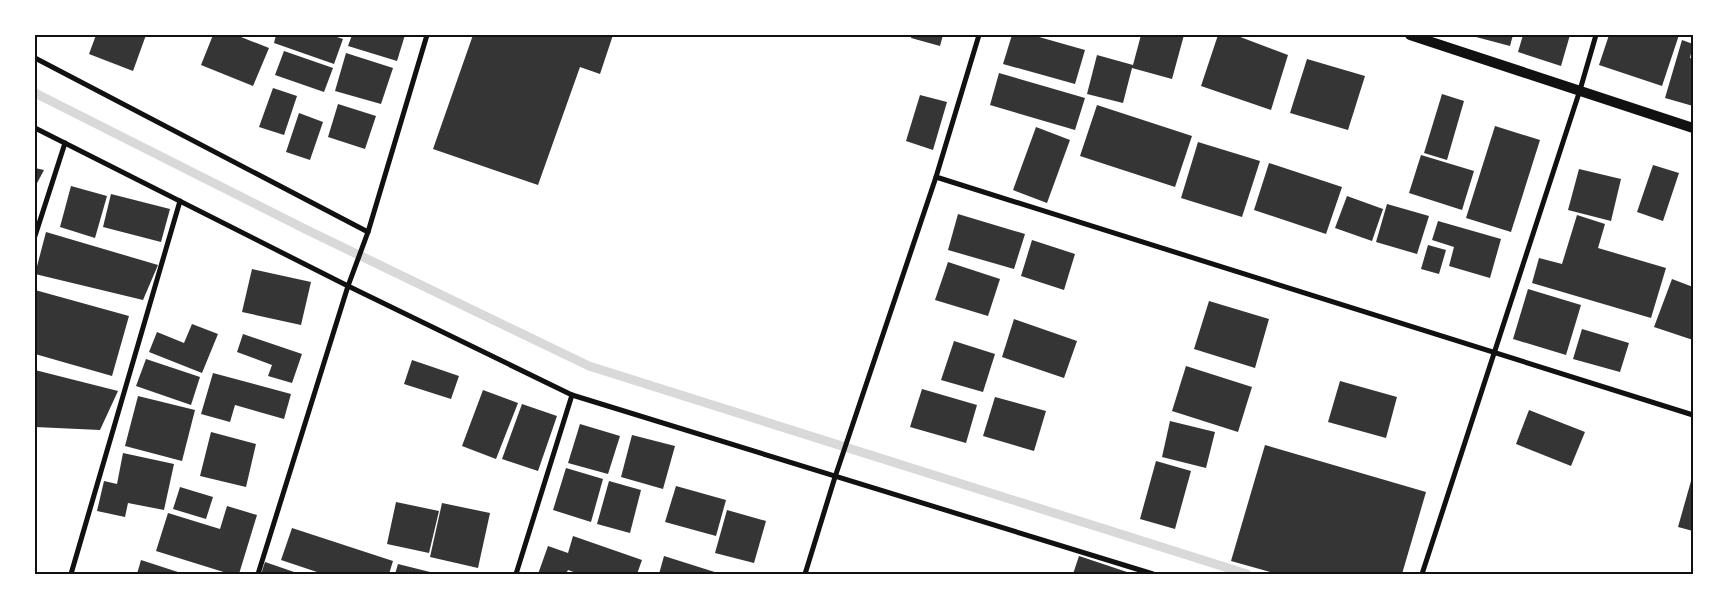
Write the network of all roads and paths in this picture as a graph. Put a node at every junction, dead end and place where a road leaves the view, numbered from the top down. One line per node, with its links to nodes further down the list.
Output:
1 (427, 35): 12 (street)
2 (979, 35): 10 (street)
3 (1410, 35): 6 (main road)
4 (1596, 35): 6 (street)
5 (35, 58): 12 (street)
6 (1580, 90): 8 (main road); 15 (street)
7 (35, 128): 9 (street)
8 (1693, 128)
9 (65, 143): 11 (street); 13 (street)
10 (936, 177): 15 (street); 18 (street)
11 (180, 201): 14 (street); 19 (street)
12 (368, 232): 14 (street)
13 (35, 236)
14 (348, 286): 16 (street); 20 (street)
15 (1494, 353): 17 (street); 24 (street)
16 (572, 395): 18 (street); 21 (street)
17 (1693, 415)
18 (835, 477): 22 (street); 23 (street)
19 (72, 574)
20 (258, 574)
21 (516, 574)
22 (805, 574)
23 (1153, 574)
24 (1422, 574)

